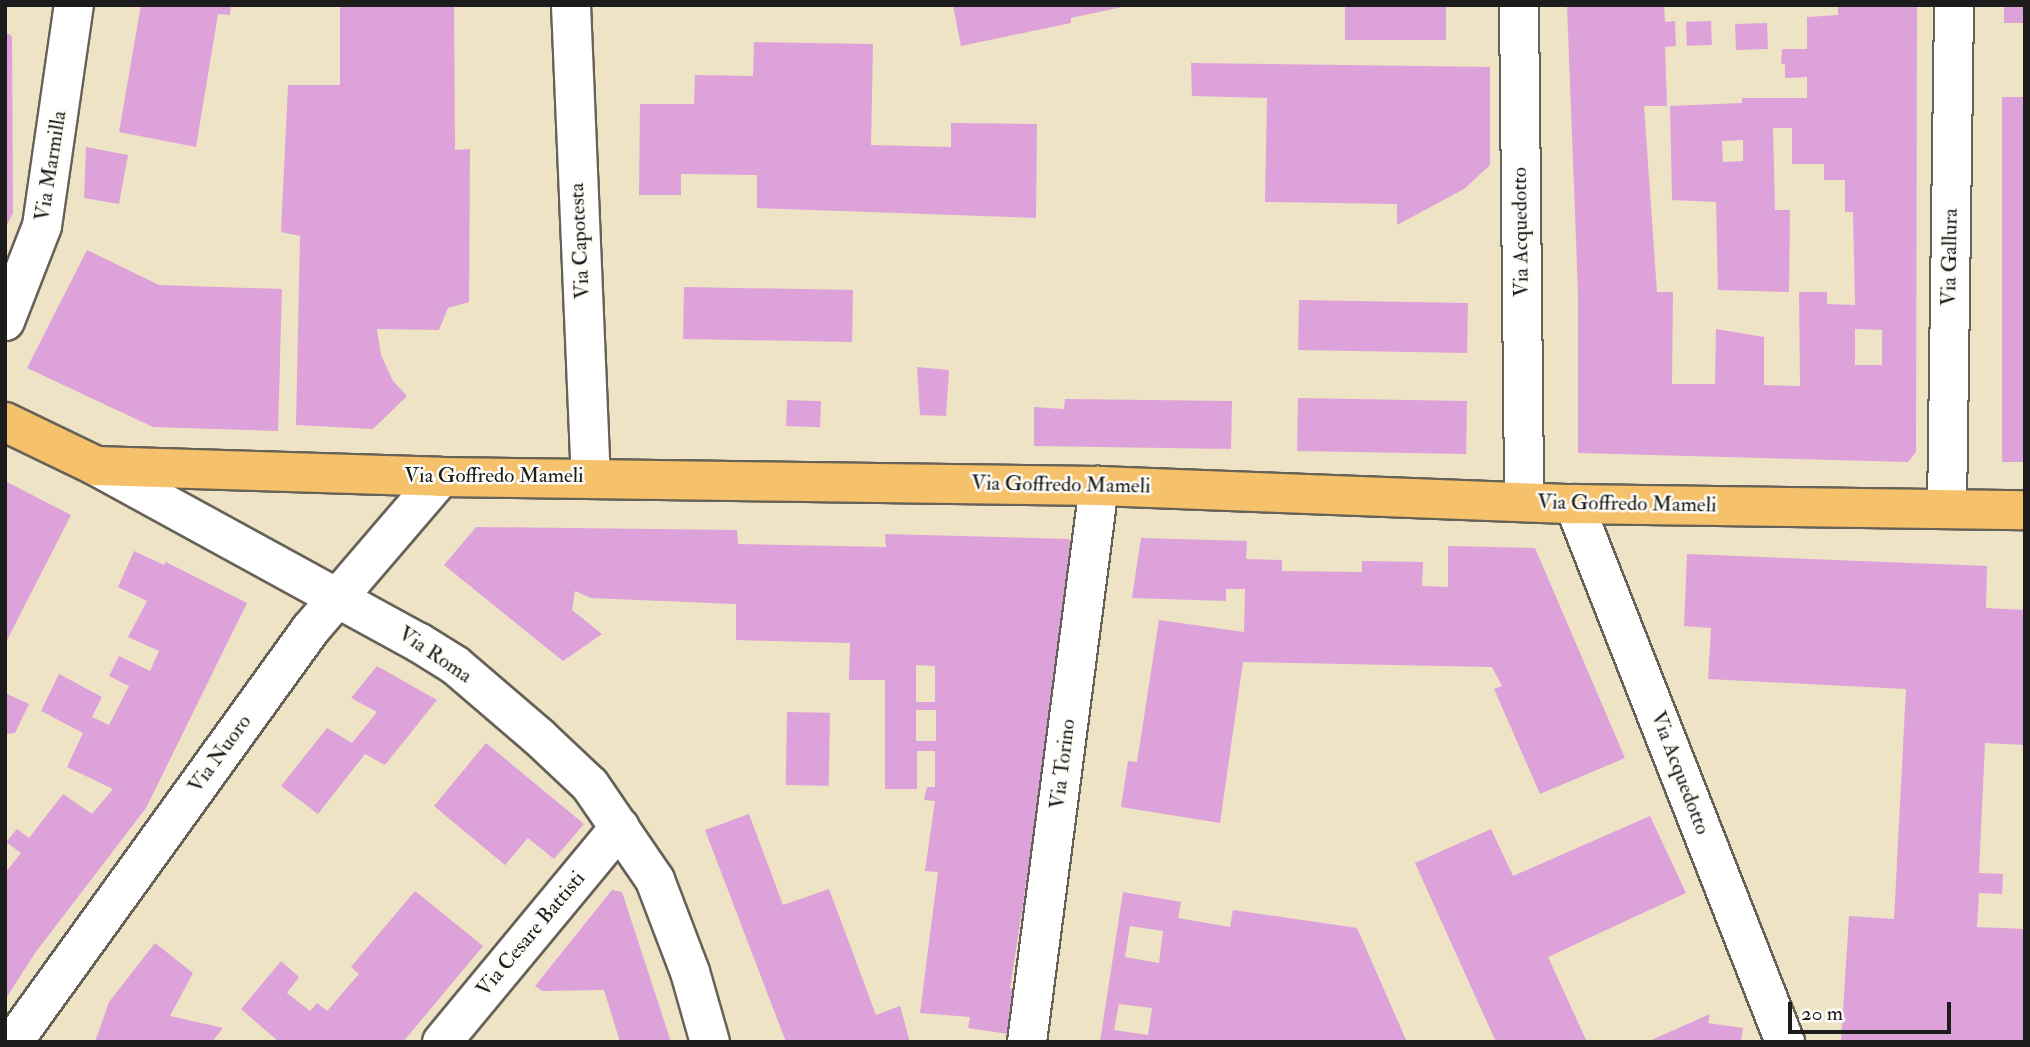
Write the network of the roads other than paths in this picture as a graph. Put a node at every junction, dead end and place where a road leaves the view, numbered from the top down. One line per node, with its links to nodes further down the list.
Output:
1 (74, 5): 5 (street, Via Marmilla)
2 (570, 5): 9 (street, Via Capotesta)
3 (1519, 5): 11 (street, Via Acquedotto)
4 (1954, 5): 13 (street, Via Gallura)
5 (5, 321)
6 (5, 422): 7 (main road, Via Roma)
7 (96, 466): 8 (main road, Via Goffredo Mameli); 15 (street, Via Roma)
8 (441, 477): 9 (main road, Via Goffredo Mameli); 15 (street, Via Nuoro)
9 (591, 477): 10 (main road, Via Goffredo Mameli)
10 (1099, 486): 11 (main road, Via Goffredo Mameli); 20 (street, Via Torino)
11 (1524, 501): 12 (main road, Via Goffredo Mameli)
12 (1574, 504): 13 (main road, Via Goffredo Mameli); 21 (street, Via Acquedotto)
13 (1947, 509): 14 (main road, Via Goffredo Mameli)
14 (2025, 510)
15 (336, 596): 16 (street, Via Roma); 17 (street, Via Nuoro)
16 (620, 827): 18 (street, Via Cesare Battisti); 19 (street, Via Roma)
17 (13, 1042)
18 (442, 1042)
19 (710, 1042)
20 (1027, 1042)
21 (1785, 1042)

